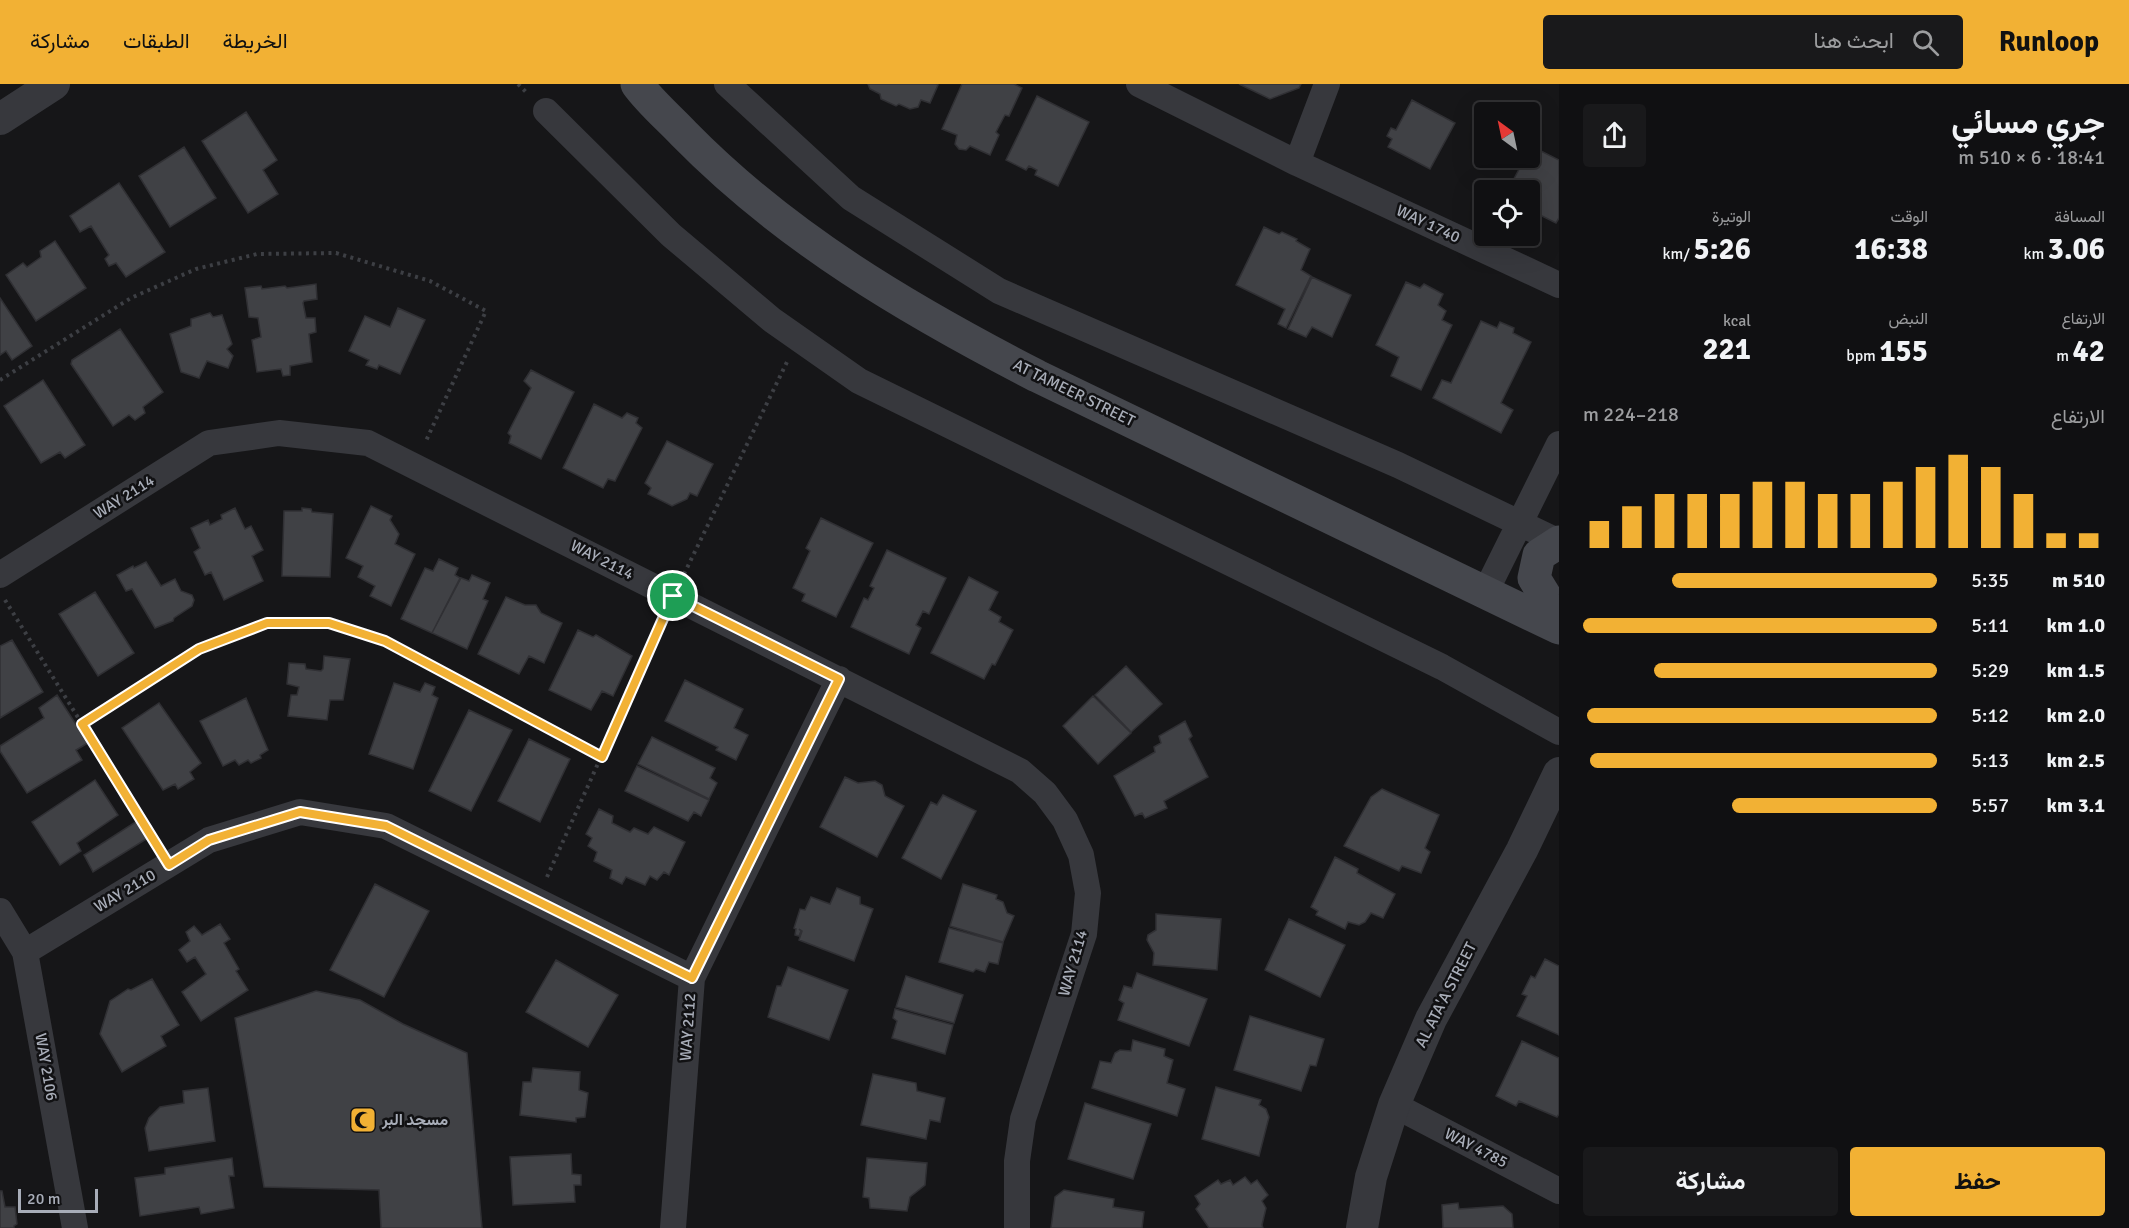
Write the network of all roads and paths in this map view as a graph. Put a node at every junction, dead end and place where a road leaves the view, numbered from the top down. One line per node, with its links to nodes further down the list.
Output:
1 (54, 84): 7 (street)
2 (637, 84): 18 (main road, AT TAMEER STREET)
3 (727, 84): 14 (street)
4 (1139, 84): 8 (street, WAY 1740)
5 (1327, 84): 8 (street)
6 (546, 111): 10 (street)
7 (0, 119)
8 (1297, 163): 9 (street, WAY 1740)
9 (1559, 285)
10 (798, 338): 19 (path); 24 (street)
11 (0, 380): 13 (path)
12 (1559, 444): 14 (street)
13 (414, 466): 16 (street, WAY 2114); 19 (street, WAY 2114)
14 (1520, 523): 15 (street); 18 (street)
15 (1559, 542): 20 (main road)
16 (0, 576)
17 (0, 591): 23 (path)
18 (1486, 591): 21 (main road, AT TAMEER STREET)
19 (673, 596): 22 (street, WAY 2114); 25 (path)
20 (1559, 609)
21 (1559, 628)
22 (839, 679): 31 (street, WAY 2112); 36 (street, WAY 2114)
23 (82, 724): 25 (path); 27 (path)
24 (1559, 732)
25 (602, 757): 28 (path)
26 (1559, 773): 32 (street, AL ATA'A STREET)
27 (169, 865): 28 (street, WAY 2110); 30 (street, WAY 2110)
28 (537, 900): 31 (street, WAY 2110)
29 (0, 911): 30 (street, WAY 2106)
30 (25, 952): 34 (street, WAY 2106)
31 (692, 978): 35 (street, WAY 2112)
32 (1394, 1105): 33 (street, WAY 4785); 37 (street, AL ATA'A STREET)
33 (1559, 1191)
34 (75, 1228)
35 (673, 1228)
36 (1017, 1228)
37 (1362, 1228)

